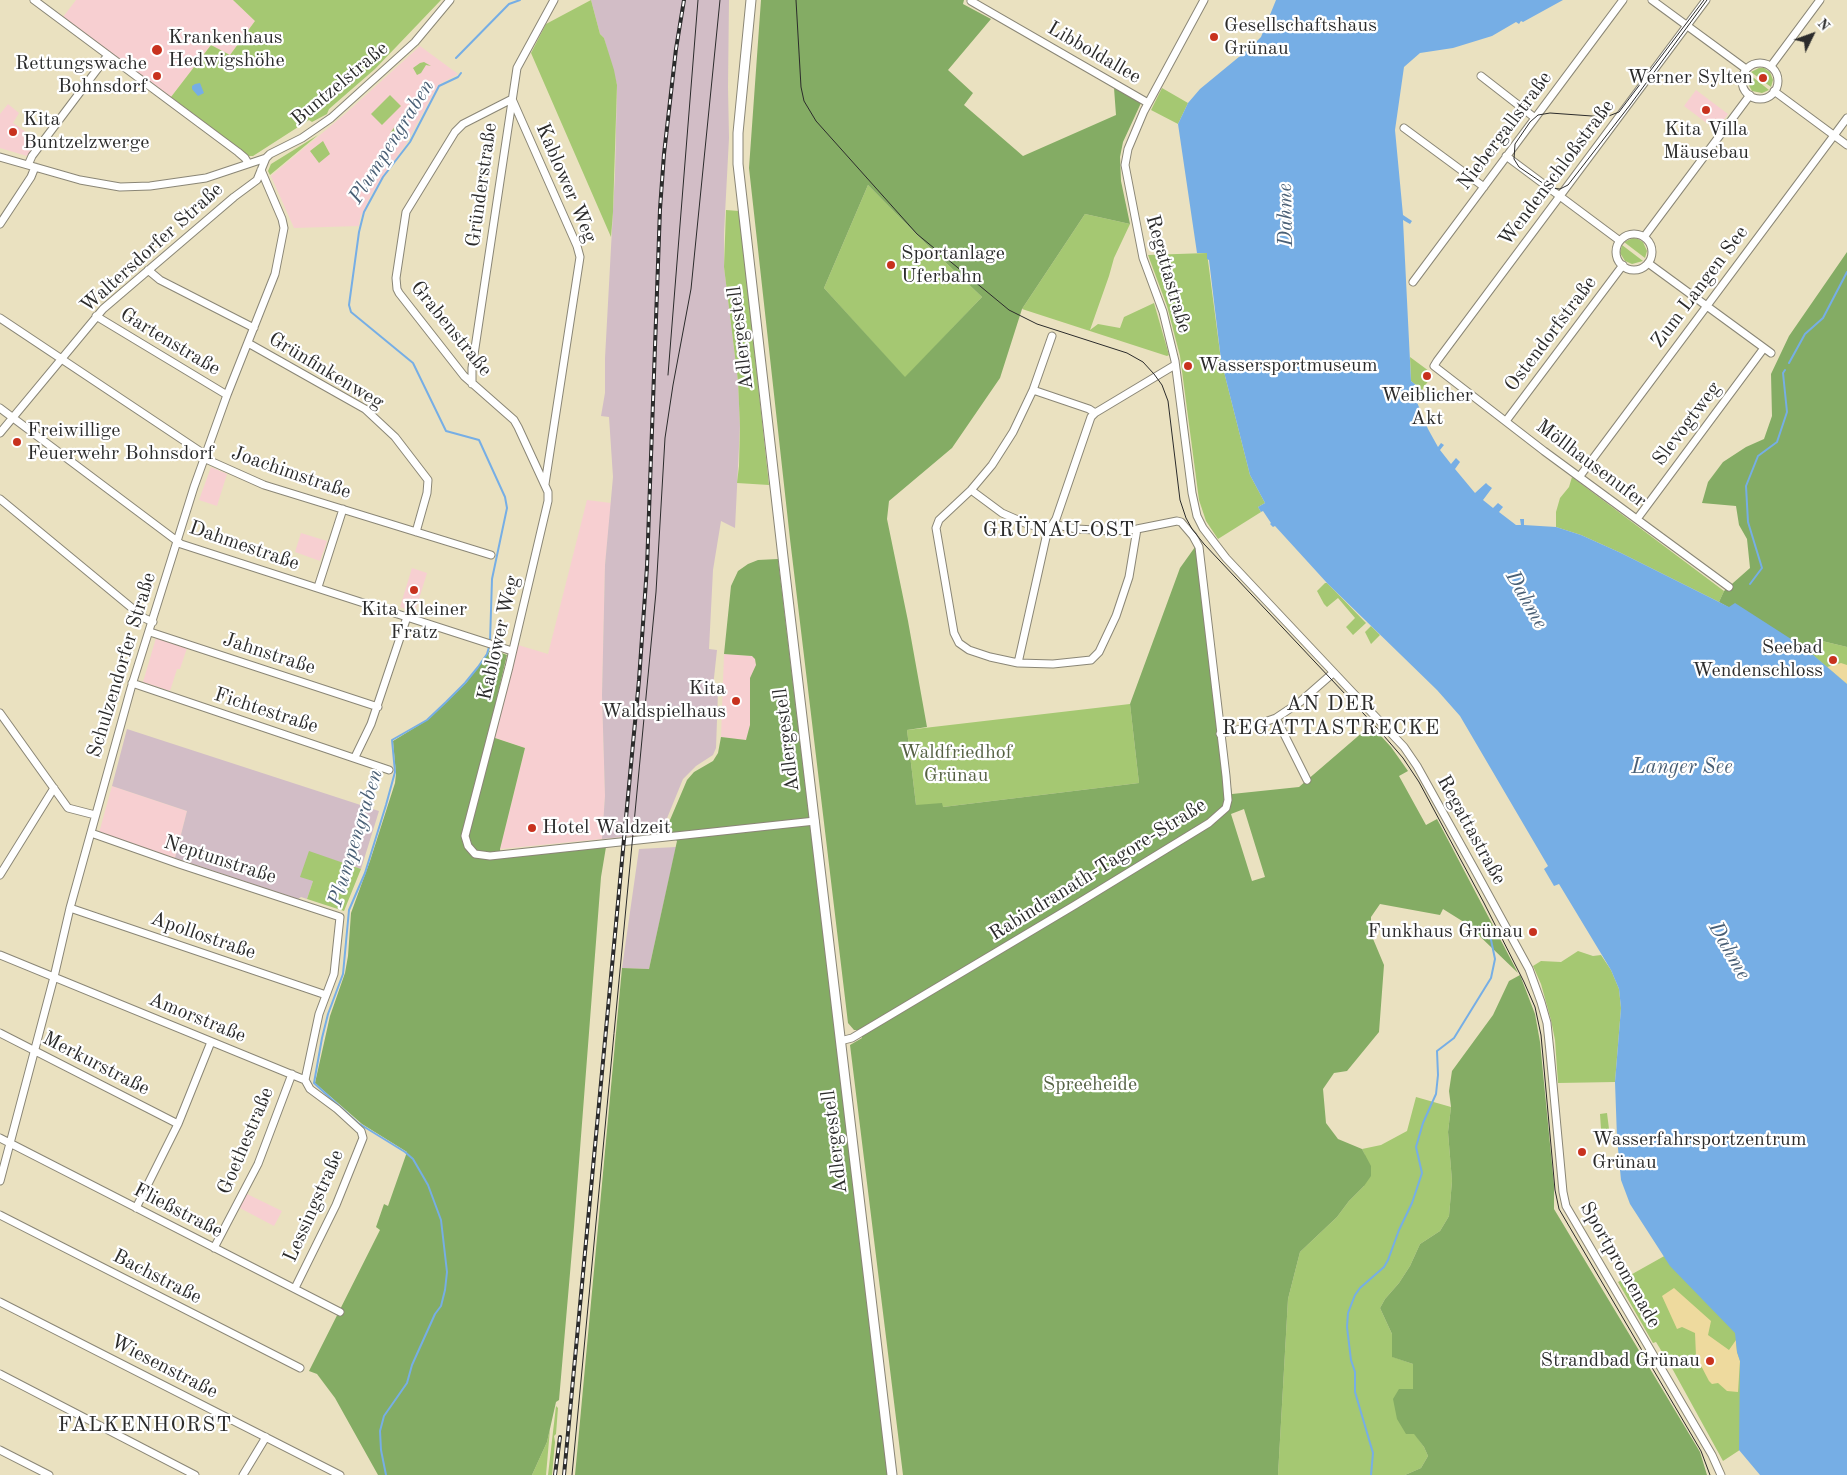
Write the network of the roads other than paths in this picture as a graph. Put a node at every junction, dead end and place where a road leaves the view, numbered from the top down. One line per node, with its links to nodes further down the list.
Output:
1 (34, 0): 12 (street)
2 (450, 0): 27 (street, Buntzelstraße)
3 (554, 0): 18 (street, Gründerstraße)
4 (752, 0): 91 (main road, Adlergestell)
5 (1204, 0): 19 (street, Regattastraße)
6 (1623, 0): 20 (street, Niebergallstraße)
7 (1652, 0): 11 (street)
8 (1706, 0): 11 (street, Wendenschloßstraße)
9 (1820, 0): 13 (street)
10 (971, 1): 19 (street, Libboldallee)
11 (1687, 26): 14 (street); 32 (street, Wendenschloßstraße)
12 (108, 55): 28 (street); 29 (street)
13 (1771, 66): 14 (street); 16 (street)
14 (1746, 69): 17 (street)
15 (1481, 76): 20 (street)
16 (1774, 91): 17 (street); 23 (street)
17 (1750, 95): 34 (street)
18 (512, 99): 51 (street, Gründerstraße); 51 (street, Grabenstraße); 61 (street, Kablower Weg)
19 (1148, 103): 49 (street, Regattastraße)
20 (1535, 118): 26 (street, Niebergallstraße)
21 (1847, 118): 23 (street, Zum Langen See)
22 (1404, 128): 31 (street)
23 (1834, 136): 24 (street); 40 (street, Zum Langen See)
24 (1847, 146)
25 (0, 156): 29 (street, Buntzelstraße)
26 (1506, 156): 31 (street, Niebergallstraße); 32 (street)
27 (266, 158): 28 (street, Buntzelstraße); 30 (street, Waltersdorfer Straße)
28 (248, 163): 29 (street, Buntzelstraße)
29 (32, 166): 33 (street)
30 (261, 170): 38 (street, Waltersdorfer Straße); 43 (street, Schulzendorfer Straße)
31 (1484, 187): 39 (street, Niebergallstraße)
32 (1559, 196): 35 (street); 50 (street, Wendenschloßstraße)
33 (0, 224)
34 (1644, 237): 35 (street); 36 (street)
35 (1620, 241): 37 (street)
36 (1648, 263): 37 (street); 40 (street)
37 (1623, 265): 57 (street, Ostendorfstraße)
38 (148, 270): 41 (street, Waltersdorfer Straße); 43 (street)
39 (1413, 282)
40 (1706, 306): 46 (street); 60 (street, Zum Langen See)
41 (96, 316): 48 (street, Waltersdorfer Straße); 53 (street, Gartenstraße)
42 (0, 318): 48 (street, Joachimstraße)
43 (254, 328): 45 (street, Schulzendorfer Straße)
44 (1052, 336): 52 (street)
45 (248, 343): 53 (street, Schulzendorfer Straße); 69 (street, Grünfinkenweg)
46 (1764, 348): 47 (street); 65 (street, Slevogtweg)
47 (1771, 353)
48 (61, 359): 56 (street, Waltersdorfer Straße); 59 (street, Joachimstraße)
49 (1175, 366): 55 (street); 67 (street, Regattastraße)
50 (1434, 366): 57 (street, Möllhausenufer)
51 (472, 384): 61 (street, Grabenstraße)
52 (1033, 390): 55 (street); 62 (street)
53 (227, 395): 59 (street, Schulzendorfer Straße)
54 (0, 408): 56 (street, Dahmestraße)
55 (1095, 413): 66 (street)
56 (13, 417): 58 (street, Waltersdorfer Straße); 71 (street, Dahmestraße)
57 (1506, 421): 60 (street, Möllhausenufer)
58 (0, 433)
59 (205, 457): 64 (street, Joachimstraße); 71 (street, Schulzendorfer Straße)
60 (1580, 476): 65 (street, Möllhausenufer)
61 (545, 485): 78 (street, Kablower Weg)
62 (971, 490): 66 (street); 79 (street)
63 (0, 499): 76 (street)
64 (343, 509): 69 (street, Joachimstraße); 73 (street)
65 (1637, 519): 74 (street, Möllhausenufer)
66 (1052, 526): 68 (street); 79 (street)
67 (1203, 528): 70 (street); 80 (street, Regattastraße)
68 (1136, 529): 70 (street); 79 (street)
69 (416, 532): 72 (street, Joachimstraße)
70 (1193, 536): 85 (street, Rabindranath-Tagore-Straße)
71 (177, 541): 73 (street, Dahmestraße); 76 (street, Schulzendorfer Straße)
72 (491, 556)
73 (318, 587): 75 (street, Dahmestraße)
74 (1729, 587)
75 (407, 617): 78 (street, Dahmestraße); 82 (street)
76 (153, 622): 77 (street, Schulzendorfer Straße)
77 (150, 632): 81 (street, Schulzendorfer Straße); 82 (street, Jahnstraße)
78 (512, 651): 91 (street, Kablower Weg)
79 (1018, 663)
80 (1334, 672): 84 (street); 100 (street, Regattastraße)
81 (132, 683): 86 (street, Fichtestraße); 90 (street, Schulzendorfer Straße)
82 (378, 707): 86 (street)
83 (0, 713): 89 (street)
84 (1276, 718): 85 (street); 88 (street)
85 (1220, 734): 102 (street, Rabindranath-Tagore-Straße)
86 (355, 757): 87 (street, Fichtestraße)
87 (389, 770)
88 (1307, 780)
89 (54, 788): 90 (street); 94 (street)
90 (95, 815): 92 (street, Schulzendorfer Straße)
91 (814, 821): 102 (main road, Adlergestell)
92 (90, 833): 96 (street, Schulzendorfer Straße); 99 (street, Neptunstraße)
93 (0, 858): 94 (street)
94 (7, 863): 95 (street)
95 (0, 875)
96 (70, 908): 98 (street, Schulzendorfer Straße); 99 (street, Apollostraße)
97 (0, 955): 98 (street, Amorstraße)
98 (54, 977): 103 (street, Amorstraße); 104 (street, Schulzendorfer Straße)
99 (326, 995): 106 (street)
100 (1547, 1023): 127 (street, Sportpromenade)
101 (0, 1034): 104 (street, Merkurstraße)
102 (840, 1041): 126 (main road, Adlergestell)
103 (212, 1042): 105 (street, Amorstraße); 107 (street)
104 (34, 1050): 107 (street, Merkurstraße); 110 (street, Schulzendorfer Straße)
105 (292, 1074): 106 (street, Amorstraße); 114 (street, Goethestraße)
106 (305, 1080): 109 (street, Amorstraße)
107 (178, 1124): 112 (street)
108 (0, 1138): 110 (street, Fließstraße)
109 (362, 1138): 115 (street, Lessingstraße)
110 (10, 1143): 111 (street, Schulzendorfer Straße); 112 (street, Fließstraße)
111 (0, 1181)
112 (136, 1208): 114 (street, Fließstraße)
113 (0, 1215): 118 (street, Bachstraße)
114 (214, 1248): 115 (street, Fließstraße)
115 (294, 1288): 117 (street, Fließstraße)
116 (0, 1302): 120 (street, Wiesenstraße)
117 (340, 1312)
118 (300, 1368)
119 (0, 1374): 123 (street)
120 (266, 1437): 124 (street); 125 (street, Wiesenstraße)
121 (0, 1450): 122 (street)
122 (49, 1475)
123 (195, 1475)
124 (243, 1475)
125 (340, 1475)
126 (892, 1475)
127 (1721, 1475)

